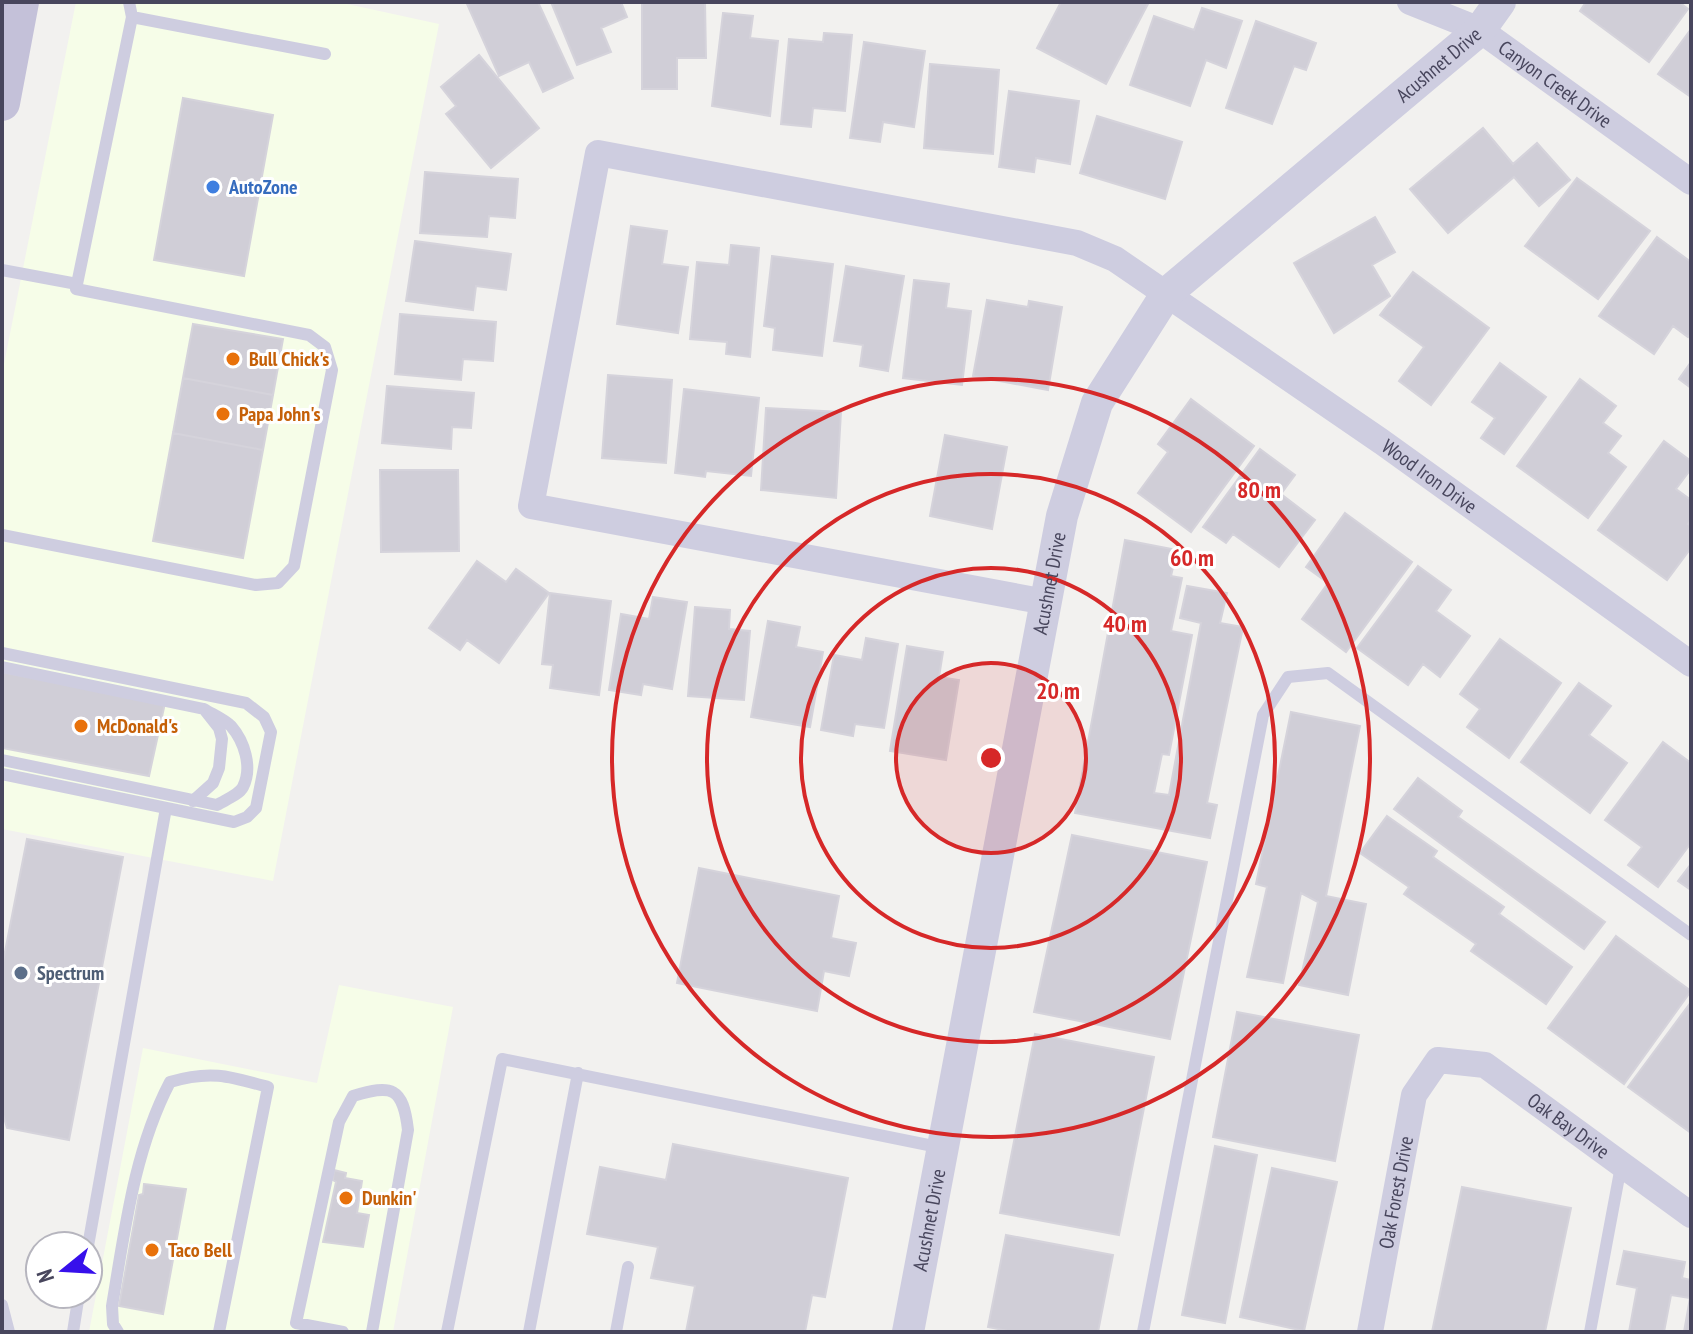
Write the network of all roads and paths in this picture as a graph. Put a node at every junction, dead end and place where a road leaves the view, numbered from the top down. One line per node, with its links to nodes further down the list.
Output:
1 (21, 2): 8 (main road)
2 (129, 2): 5 (lane)
3 (1410, 2): 6 (street, Canyon Creek Drive)
4 (1500, 2): 6 (street, Acushnet Drive)
5 (132, 17): 7 (lane); 11 (lane)
6 (1480, 30): 9 (street, Canyon Creek Drive); 12 (street, Acushnet Drive)
7 (325, 54)
8 (2, 103)
9 (1691, 182)
10 (2, 270): 11 (lane)
11 (77, 284): 13 (lane)
12 (1167, 293): 14 (street, Acushnet Drive); 14 (street, Wood Iron Drive); 16 (street, Wood Iron Drive)
13 (2, 535)
14 (1046, 602): 26 (street, Acushnet Drive)
15 (2, 653): 22 (lane)
16 (1691, 664)
17 (2, 667): 18 (lane)
18 (204, 709): 21 (lane); 21 (lane)
19 (2, 760): 21 (lane)
20 (2, 774): 22 (lane)
21 (193, 801)
22 (166, 808): 29 (lane)
23 (1691, 935): 43 (lane)
24 (1438, 1060): 27 (street, Oak Bay Drive); 44 (street, Oak Forest Drive)
25 (578, 1073): 26 (lane); 39 (lane); 40 (lane)
26 (943, 1148): 42 (street, Acushnet Drive)
27 (1622, 1163): 28 (street, Oak Bay Drive); 45 (lane)
28 (1691, 1215)
29 (91, 1230)
30 (628, 1267): 41 (lane)
31 (2, 1305): 33 (lane)
32 (76, 1310): 34 (lane)
33 (9, 1332)
34 (73, 1332)
35 (118, 1332): 36 (lane)
36 (219, 1332)
37 (343, 1332): 38 (lane)
38 (372, 1332)
39 (447, 1332)
40 (529, 1332)
41 (616, 1332)
42 (908, 1332)
43 (1143, 1332)
44 (1370, 1332)
45 (1590, 1332)

